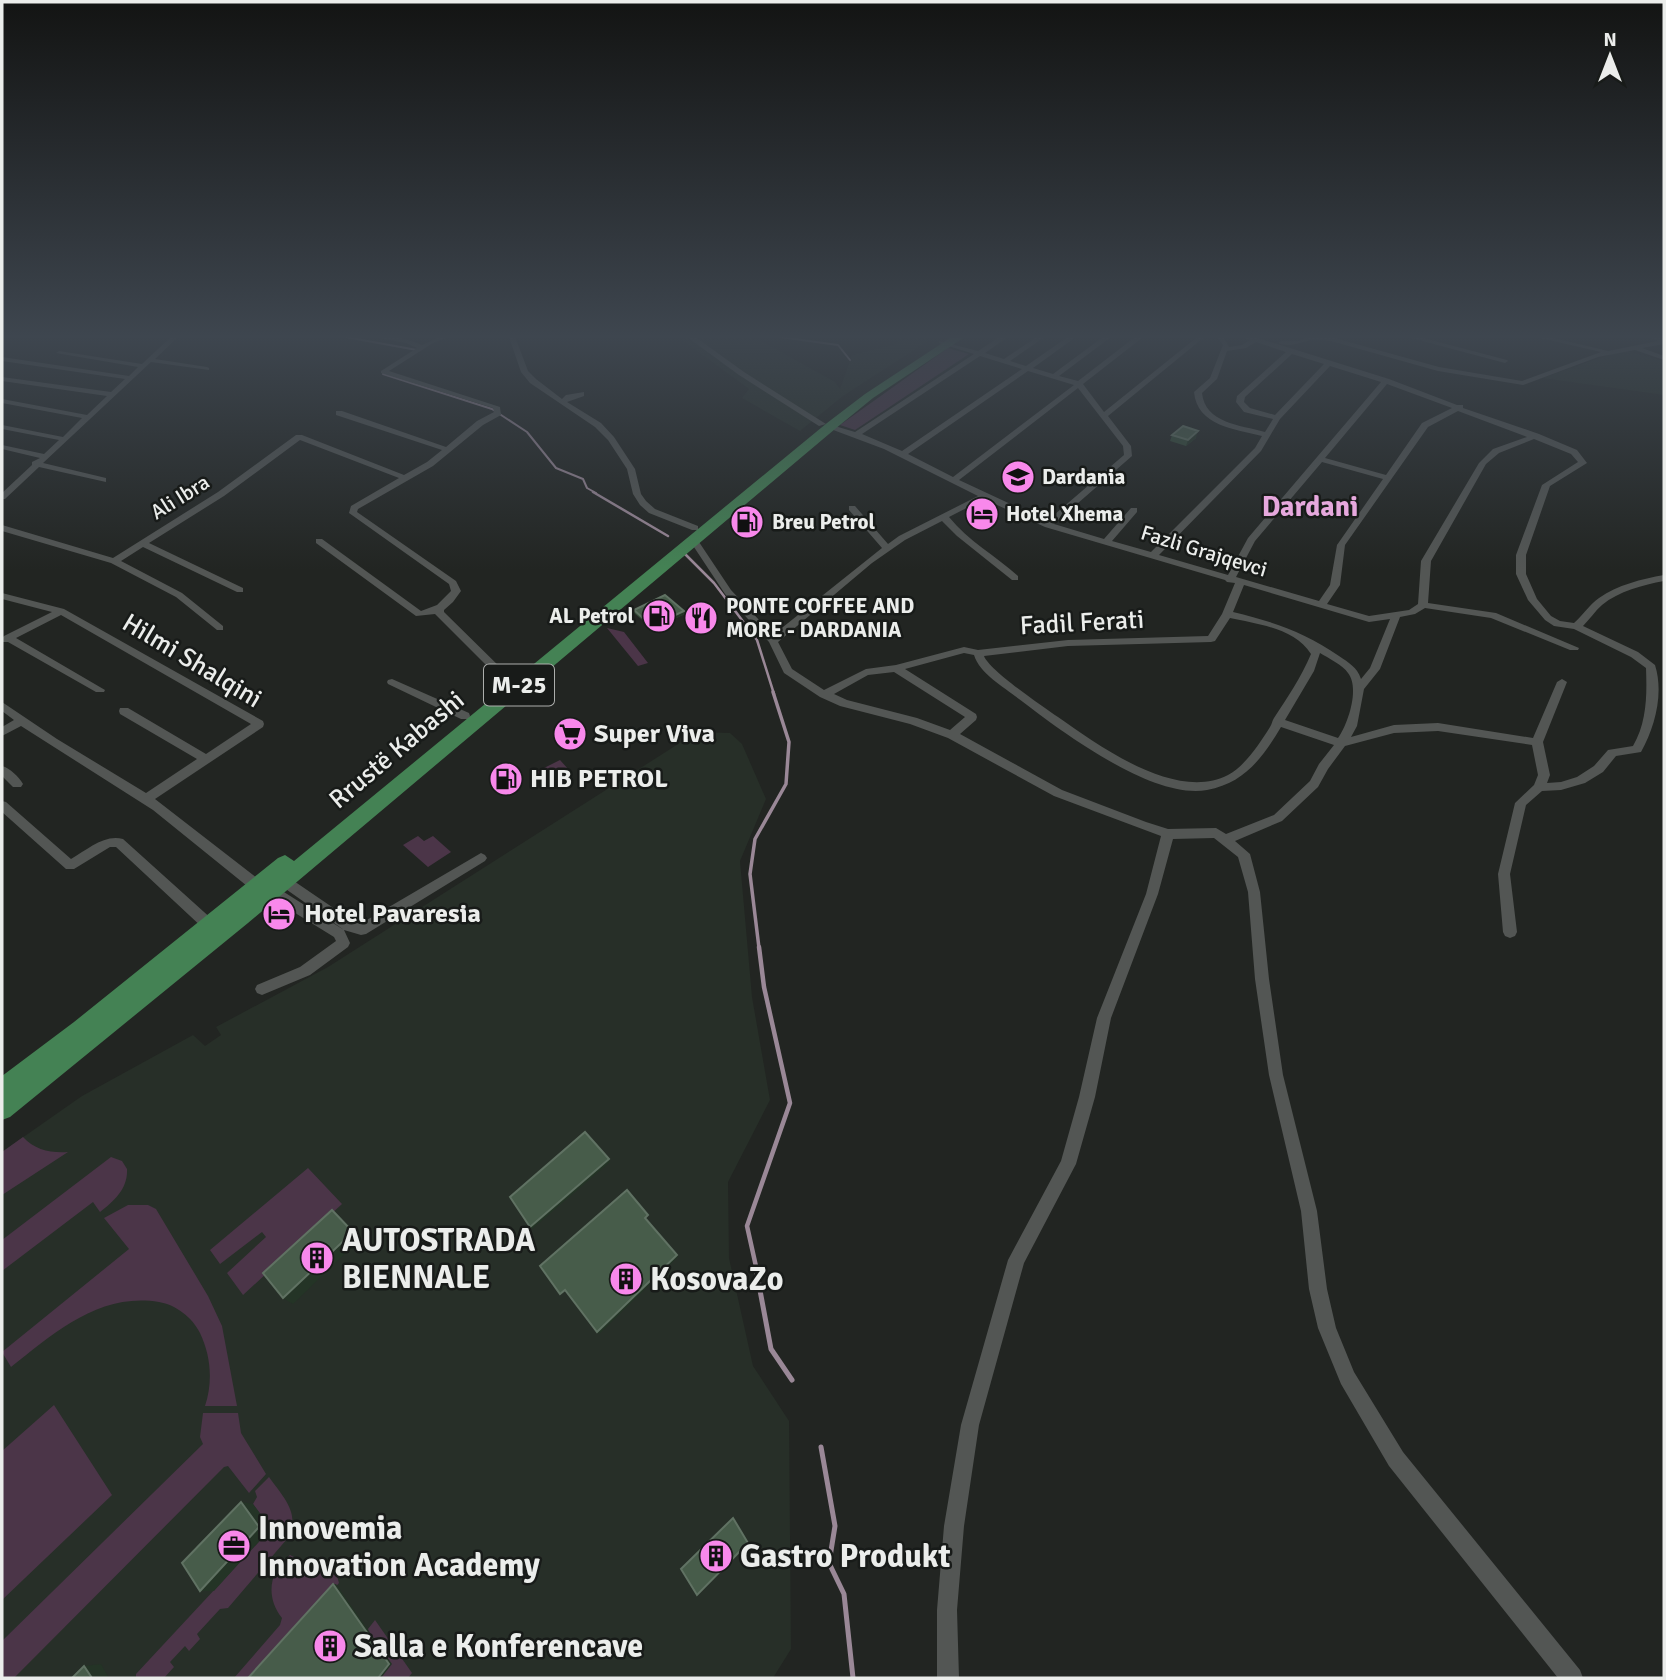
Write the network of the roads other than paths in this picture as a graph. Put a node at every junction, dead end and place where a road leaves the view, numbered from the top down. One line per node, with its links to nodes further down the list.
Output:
1 (63, 412): 20 (street)
2 (92, 412): 20 (street)
3 (497, 412): 29 (street)
4 (578, 412): 45 (street)
5 (807, 412): 22 (street, Fazli Grajqevci)
6 (845, 412): 22 (main road, Rrustë Kabashi / M-25)
7 (890, 412): 24 (street)
8 (965, 412): 30 (street)
9 (1042, 412): 36 (street)
10 (1103, 412): 19 (street)
11 (1108, 412): 19 (street)
12 (1206, 412): 25 (street)
13 (1256, 412): 21 (street)
14 (1281, 412): 21 (street)
15 (1360, 412): 32 (street, Fadil Ferati)
16 (1450, 412): 35 (street)
17 (1474, 412): 26 (street)
18 (338, 413): 29 (street)
19 (1105, 415): 43 (street)
20 (87, 417): 27 (street)
21 (1276, 418): 25 (street)
22 (827, 425): 24 (street, Fazli Grajqevci); 45 (main road, Rrustë Kabashi / M-25)
23 (2, 428): 27 (street)
24 (857, 434): 30 (street, Fazli Grajqevci)
25 (1267, 435): 50 (street)
26 (1536, 436): 57 (street); 63 (street)
27 (63, 439): 31 (street)
28 (2, 447): 31 (street)
29 (448, 450): 34 (street)
30 (904, 454): 36 (street, Fazli Grajqevci)
31 (43, 456): 33 (street)
32 (1321, 459): 35 (street); 54 (street, Fadil Ferati)
33 (35, 464): 37 (street); 39 (street)
34 (405, 478): 48 (street, Ali Ibra); 59 (street)
35 (1387, 478): 58 (street)
36 (955, 479): 38 (street, Fazli Grajqevci)
37 (103, 480)
38 (984, 496): 42 (street); 43 (street, Fazli Grajqevci)
39 (2, 497)
40 (852, 508): 49 (street)
41 (1134, 510): 47 (street)
42 (944, 517): 49 (street); 52 (street, Fadil Ferati)
43 (1048, 526): 47 (street, Fazli Grajqevci)
44 (2, 527): 51 (street)
45 (694, 535): 67 (street); 71 (main road, Rrustë Kabashi / M-25); 95 (main road, Rrustë Kabashi / M-25)
46 (319, 541): 59 (street)
47 (1106, 542): 50 (street, Fazli Grajqevci)
48 (143, 543): 51 (street, Ali Ibra); 55 (street)
49 (888, 549): 67 (street)
50 (1154, 555): 54 (street, Fazli Grajqevci)
51 (114, 561): 64 (street)
52 (1015, 578)
53 (1664, 578): 63 (street)
54 (1235, 582): 58 (street, Fazli Grajqevci); 61 (street, Fadil Ferati)
55 (240, 590)
56 (2, 596): 60 (street)
57 (1423, 605): 62 (street, Fazli Grajqevci); 68 (street)
58 (1321, 606): 62 (street, Fazli Grajqevci)
59 (439, 608): 71 (street)
60 (61, 611): 66 (street); 86 (street, Hilmi Shalqini)
61 (1227, 614): 65 (street); 69 (street, Fadil Ferati)
62 (1396, 615): 74 (street)
63 (1576, 626): 89 (street)
64 (220, 628)
65 (1303, 637): 74 (street); 81 (street)
66 (5, 640): 75 (street)
67 (773, 641): 76 (street)
68 (1574, 648)
69 (978, 653): 70 (street, Fadil Ferati); 81 (street)
70 (896, 668): 76 (street, Fadil Ferati); 83 (street)
71 (508, 681): 79 (main road, Rrustë Kabashi / M-25)
72 (392, 682): 79 (street)
73 (1562, 682): 84 (street)
74 (1359, 688): 85 (street)
75 (100, 690)
76 (824, 695): 83 (street)
77 (2, 706): 80 (street)
78 (124, 711): 86 (street)
79 (465, 716): 95 (main road, Rrustë Kabashi / M-25)
80 (21, 721): 82 (street); 90 (street)
81 (1277, 721): 85 (street)
82 (2, 732)
83 (952, 735): 92 (street)
84 (1537, 742): 85 (street); 89 (street)
85 (1341, 743): 93 (street)
86 (206, 760): 90 (street, Hilmi Shalqini)
87 (2, 770): 88 (street)
88 (18, 784)
89 (1539, 787): 97 (street)
90 (146, 799): 95 (street)
91 (2, 805): 96 (street)
92 (1168, 834): 93 (street); 101 (street)
93 (1227, 839): 102 (street)
94 (481, 858): 95 (street)
95 (271, 886): 96 (main road, Rrustë Kabashi / M-25); 98 (street); 100 (main road, Rrustë Kabashi / M-25)
96 (209, 925): 99 (main road, Rrustë Kabashi / M-25)
97 (1510, 932)
98 (262, 989)
99 (2, 1090)
100 (2, 1109)
101 (948, 1678)
102 (1572, 1678)

